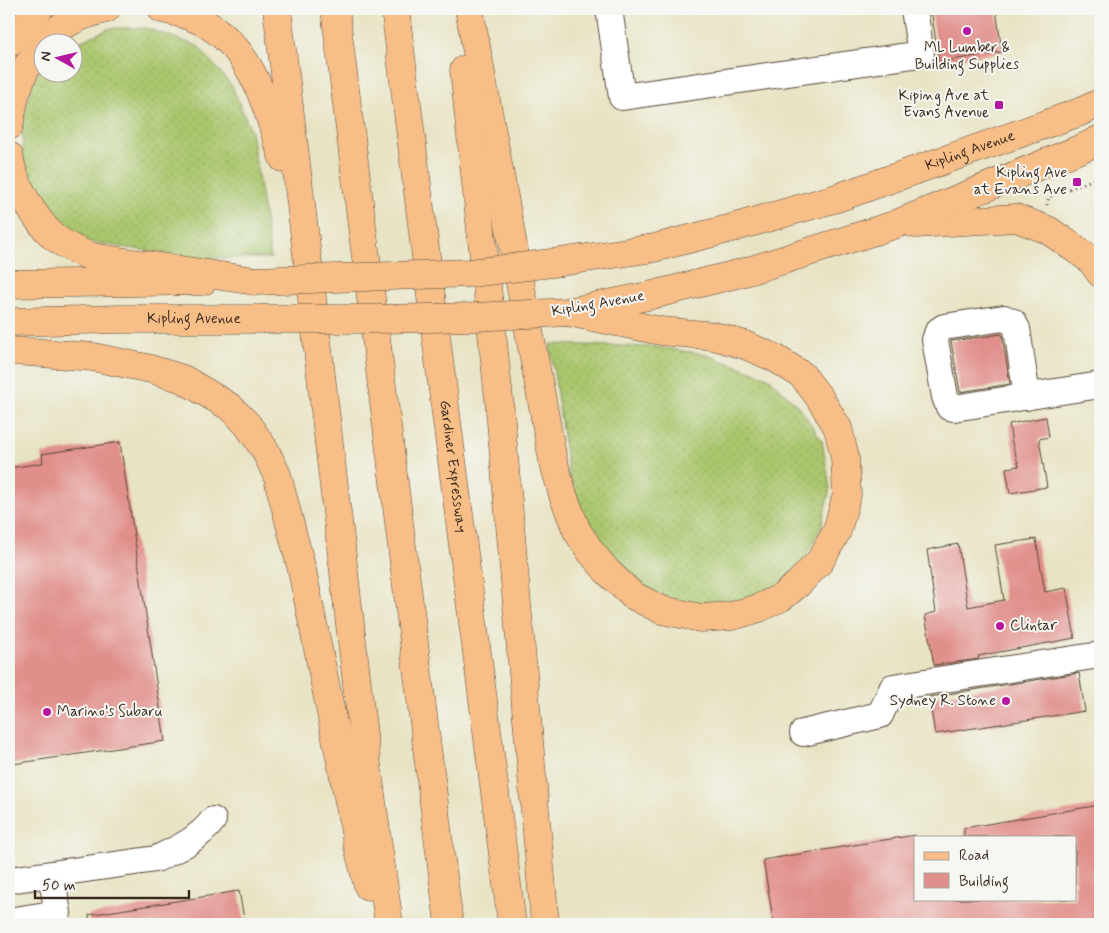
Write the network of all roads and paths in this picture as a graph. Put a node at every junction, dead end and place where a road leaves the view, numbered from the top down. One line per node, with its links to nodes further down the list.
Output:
1 (39, 9): 12 (main road)
2 (106, 9): 11 (main road)
3 (162, 9): 22 (main road)
4 (277, 9): 22 (main road)
5 (335, 9): 40 (main road)
6 (395, 9): 41 (main road, Gardiner Expressway)
7 (457, 9): 42 (main road)
8 (469, 9): 27 (main road)
9 (609, 9): 10 (street)
10 (914, 9)
11 (57, 32)
12 (9, 43)
13 (32, 59): 15 (main road)
14 (1100, 103): 25 (main road, Kipling Avenue, bridge)
15 (9, 126)
16 (1100, 140): 23 (main road, Kipling Avenue)
17 (9, 156): 25 (main road)
18 (1088, 174): 20 (path)
19 (1097, 178): 20 (path)
20 (1089, 181): 21 (path)
21 (1045, 213)
22 (303, 221): 39 (main road)
23 (894, 225): 24 (main road); 27 (main road, Kipling Avenue)
24 (1100, 273)
25 (255, 280): 26 (main road, Kipling Avenue)
26 (9, 284)
27 (568, 312): 28 (main road, Kipling Avenue, bridge)
28 (9, 322)
29 (9, 351): 38 (main road)
30 (1100, 385): 31 (street)
31 (1028, 397)
32 (1100, 655): 33 (street)
33 (803, 733)
34 (213, 820): 35 (street)
35 (51, 874): 36 (street); 37 (street)
36 (9, 880)
37 (9, 921)
38 (378, 924)
39 (389, 924)
40 (449, 924)
41 (512, 924)
42 (545, 924)

